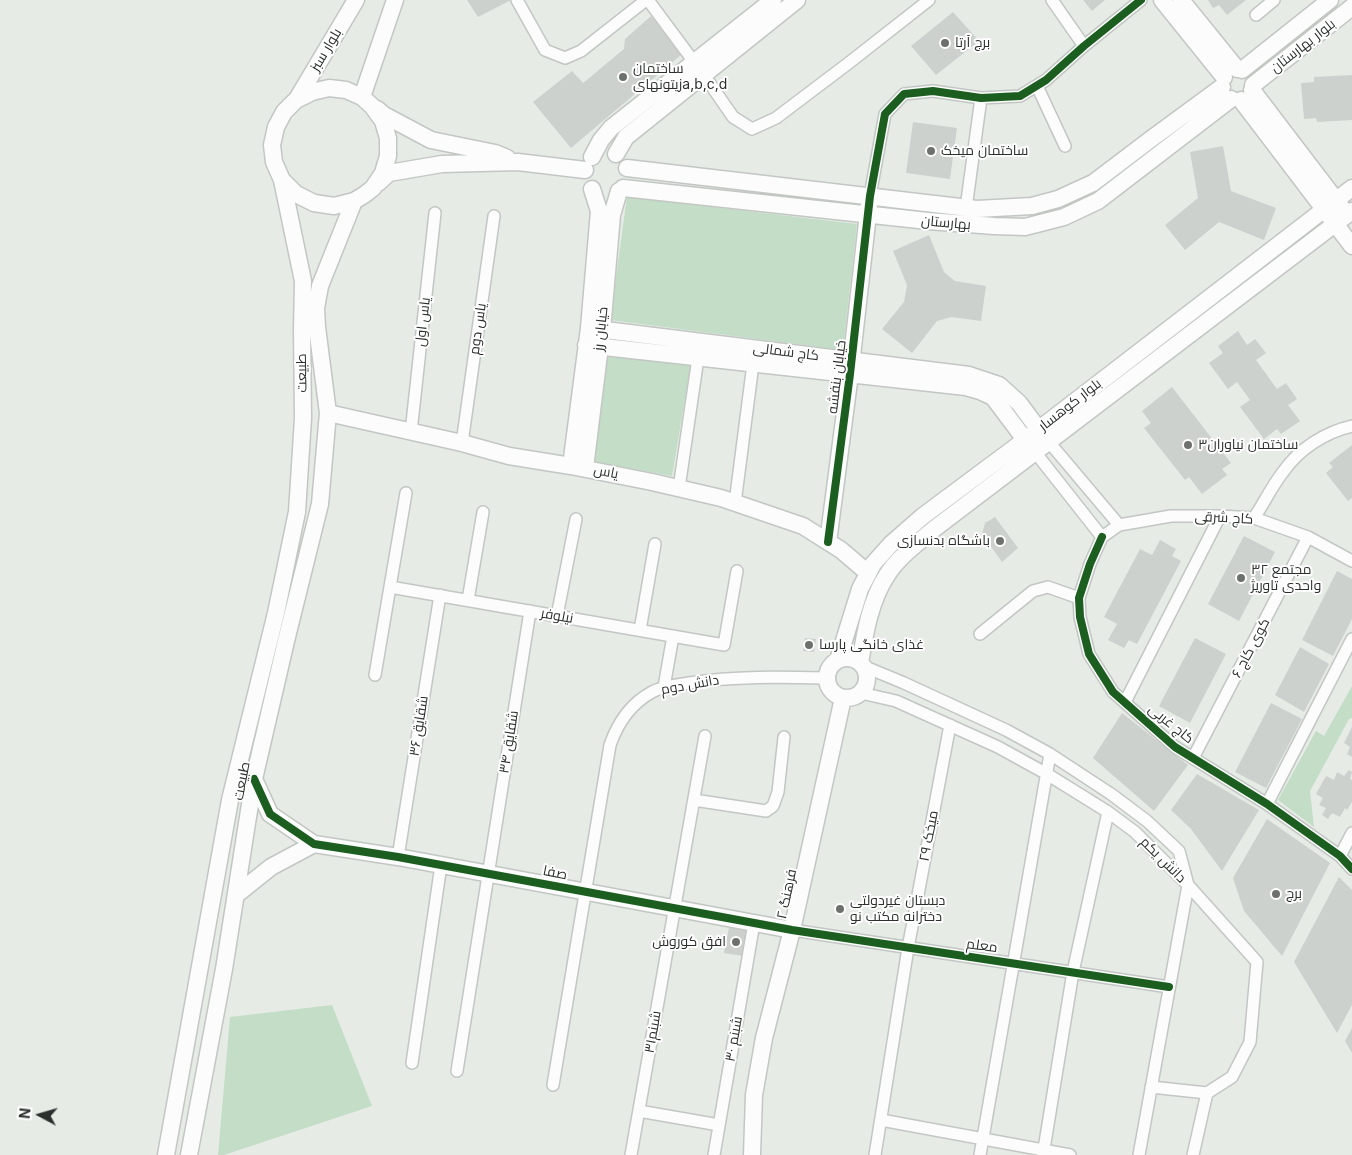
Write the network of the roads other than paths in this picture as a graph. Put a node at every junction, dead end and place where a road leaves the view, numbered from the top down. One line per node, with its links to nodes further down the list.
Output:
1 (356, 0): 22 (main road, بلوار سبز)
2 (395, 0): 23 (main road)
3 (517, 0): 4 (street)
4 (647, 0): 18 (street)
5 (773, 0): 18 (main road)
6 (798, 0): 18 (main road)
7 (929, 0): 18 (street)
8 (1052, 0): 17 (street)
9 (1141, 0): 17 (street)
10 (1162, 0): 19 (main road)
11 (1181, 0): 19 (main road)
12 (1274, 0): 16 (street)
13 (1330, 0): 14 (main road, بلوار بهارستان)
14 (1314, 7): 19 (main road, بلوار بهارستان)
15 (1352, 7): 19 (main road, بلوار بهارستان)
16 (1256, 15)
17 (1084, 46): 20 (street)
18 (699, 68): 25 (main road); 27 (main road)
19 (1238, 85): 36 (main road); 37 (main road, بهارستان); 39 (main road, بهارستان)
20 (1037, 86): 21 (street); 24 (street)
21 (981, 98): 34 (street); 37 (street)
22 (296, 100): 23 (main road); 29 (main road)
23 (367, 102): 26 (main road); 30 (main road)
24 (1065, 146)
25 (616, 154): 27 (main road); 28 (main road)
26 (518, 162): 27 (main road); 30 (main road)
27 (589, 164): 32 (main road)
28 (628, 168): 33 (main road); 34 (main road, بهارستان)
29 (282, 180): 35 (main road); 125 (main road, طبیعت)
30 (372, 188): 35 (main road)
31 (1352, 188): 36 (main road, بلوار کوهسار)
32 (592, 189): 33 (main road); 43 (main road, خیابان رز)
33 (621, 189): 39 (main road, بهارستان); 43 (main road, خیابان رز)
34 (870, 196): 37 (main road, بهارستان); 39 (main road, خیابان بنفشه)
35 (354, 201): 48 (main road, طبیعت)
36 (1330, 205): 41 (main road); 51 (main road, بلوار کوهسار)
37 (966, 208)
38 (436, 213): 50 (street, یاس اول)
39 (868, 215): 47 (main road, خیابان بنفشه)
40 (494, 216): 52 (street, یاس دوم)
41 (1347, 218): 42 (main road); 51 (main road, بلوار کوهسار)
42 (1352, 246)
43 (595, 329): 44 (main road, خیابان رز); 47 (main road, کاج شمالی)
44 (593, 346): 45 (main road, کاج شمالی); 54 (main road, خیابان رز)
45 (698, 358): 46 (main road, کاج شمالی); 55 (street)
46 (753, 364): 47 (main road, کاج شمالی); 57 (street)
47 (851, 367): 51 (main road, کاج شمالی); 53 (main road, کاج شمالی); 65 (main road, خیابان بنفشه)
48 (328, 413): 50 (main road, یاس); 94 (main road, طبیعت)
49 (1352, 426): 60 (street)
50 (411, 432): 52 (main road, یاس)
51 (1044, 435): 53 (main road, بلوار کوهسار); 62 (street)
52 (462, 443): 54 (main road, یاس)
53 (1030, 446): 63 (street); 69 (main road, بلوار کوهسار); 81 (main road, بلوار کوهسار)
54 (578, 467): 55 (main road, یاس)
55 (679, 488): 57 (main road, یاس)
56 (406, 492): 70 (street)
57 (734, 503): 65 (main road, یاس)
58 (483, 512): 73 (street)
59 (1220, 516): 60 (street, کاج شرقی); 62 (street, کاج شرقی); 87 (street)
60 (1254, 518): 64 (street, کاج شرقی)
61 (576, 519): 75 (street)
62 (1118, 525): 63 (street)
63 (1102, 537): 72 (street, کاج غربی)
64 (1308, 537): 67 (street, کاج شرقی); 92 (street, کوی کاج ۶)
65 (828, 542): 69 (main road, یاس)
66 (655, 544): 76 (street)
67 (1352, 561)
68 (737, 571): 78 (street, نیلوفر)
69 (868, 573): 80 (main road, بلوار کوهسار)
70 (390, 587): 71 (street, نیلوفر); 82 (street)
71 (440, 596): 73 (street, نیلوفر); 100 (street, شقایق ۳۶)
72 (1079, 598): 77 (street); 87 (street, کاج غربی)
73 (468, 600): 74 (street, نیلوفر)
74 (530, 611): 75 (street, نیلوفر); 104 (street, شقایق ۳۴)
75 (557, 616): 76 (street, نیلوفر)
76 (640, 630): 78 (street, نیلوفر)
77 (980, 634)
78 (672, 636): 84 (street)
79 (1352, 639): 96 (street)
80 (838, 660): 81 (main road); 83 (main road)
81 (861, 664): 85 (main road); 91 (street, دانش یکم)
82 (375, 675)
83 (826, 678): 84 (street, دانش دوم); 86 (main road)
84 (664, 687): 106 (street, دانش دوم)
85 (860, 693): 86 (main road); 88 (street, دانش یکم)
86 (843, 698): 110 (main road, فرهنگ ۲)
87 (1125, 702): 92 (street, کاج غربی)
88 (950, 725): 93 (street, دانش یکم); 111 (street, میخک ۲۹)
89 (706, 736): 95 (street, شبنم۳۱)
90 (784, 737): 95 (street)
91 (1050, 754): 93 (street); 105 (street, دانش یکم)
92 (1193, 758): 96 (street, کاج غربی)
93 (1047, 774): 97 (street, دانش یکم); 112 (street)
94 (254, 779): 99 (main road); 107 (main road, طبیعت)
95 (694, 800): 108 (street, شبنم۳۱)
96 (1267, 804): 101 (street, کاج غربی)
97 (1108, 812): 105 (street, دانش یکم); 113 (street)
98 (1352, 833): 101 (street)
99 (314, 844): 100 (main road, صفا); 107 (main road)
100 (398, 856): 102 (main road, صفا)
101 (1340, 856): 103 (street, کاج غربی)
102 (441, 864): 104 (main road, صفا); 115 (street)
103 (1352, 869)
104 (489, 873): 106 (main road, صفا); 116 (street, شقایق ۳۴)
105 (1188, 885): 114 (street); 119 (street)
106 (586, 892): 108 (main road, صفا); 117 (street, دانش دوم)
107 (236, 895): 126 (main road, طبیعت)
108 (675, 908): 109 (main road, صفا); 120 (street, شبنم۳۱)
109 (754, 923): 110 (main road, صفا); 122 (street, شبنم ۳۰)
110 (792, 930): 111 (street, معلم); 129 (main road, فرهنگ ۲)
111 (908, 948): 112 (street, معلم); 121 (street, میخک ۲۹)
112 (1014, 963): 113 (street, معلم); 123 (street)
113 (1073, 972): 114 (street, معلم); 124 (street)
114 (1169, 987): 118 (street)
115 (412, 1063)
116 (457, 1071)
117 (553, 1086)
118 (1151, 1087): 119 (street); 133 (street)
119 (1207, 1093): 134 (street)
120 (639, 1111): 122 (street); 127 (street, شبنم۳۱)
121 (881, 1120): 123 (street); 130 (street, میخک ۲۹)
122 (719, 1125): 128 (street, شبنم ۳۰)
123 (983, 1139): 124 (street); 131 (street)
124 (1043, 1152): 132 (street)
125 (166, 1155)
126 (189, 1155)
127 (631, 1155)
128 (714, 1155)
129 (752, 1155)
130 (875, 1155)
131 (980, 1155)
132 (1070, 1155)
133 (1139, 1155)
134 (1193, 1155)

